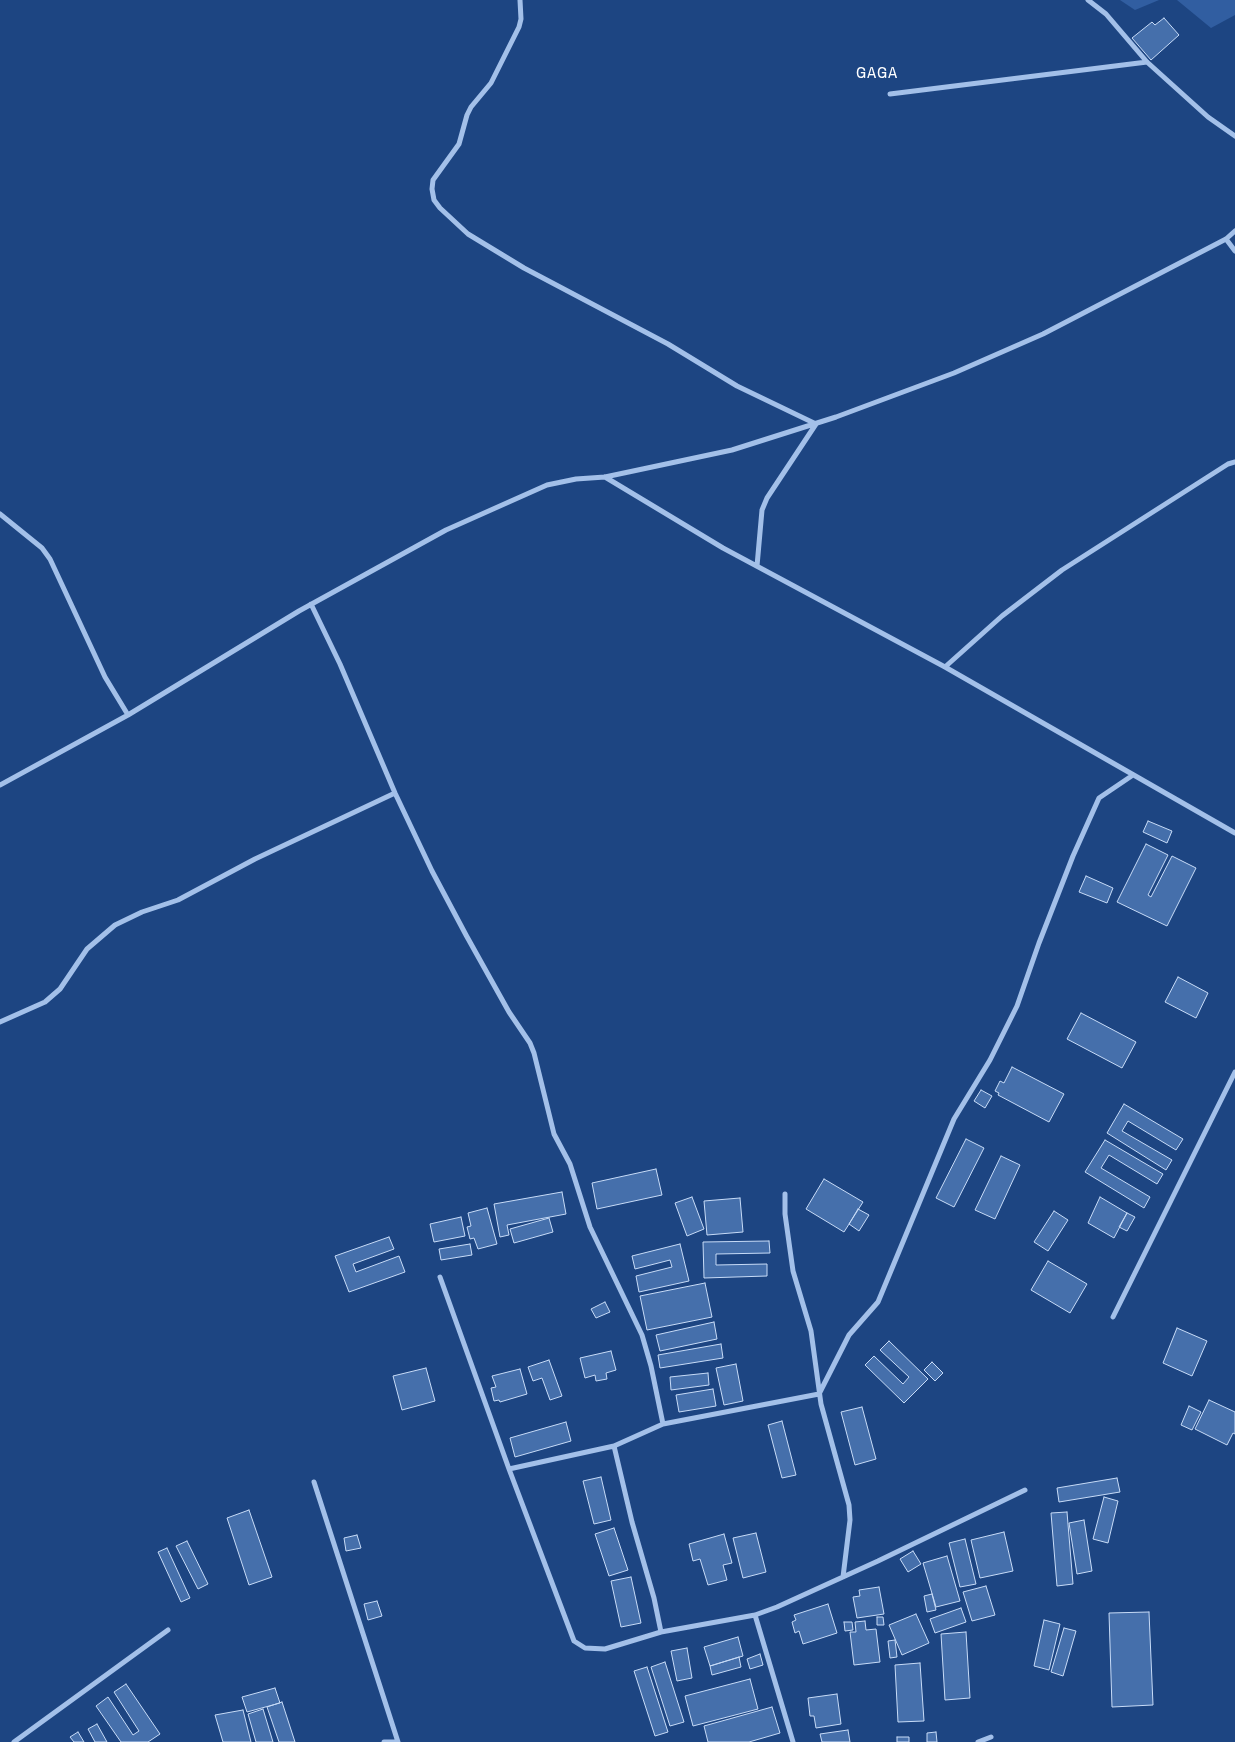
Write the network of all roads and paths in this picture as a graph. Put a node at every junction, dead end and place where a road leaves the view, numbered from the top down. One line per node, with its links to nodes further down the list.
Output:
1 (520, 0): 9 (street)
2 (1088, 0): 3 (street)
3 (1147, 62): 4 (street); 5 (street)
4 (890, 94)
5 (1235, 136)
6 (1235, 231): 7 (street)
7 (1226, 239): 8 (street); 9 (street)
8 (1235, 251)
9 (816, 424): 11 (street); 13 (street)
10 (1235, 462): 15 (street)
11 (605, 477): 13 (street); 14 (street)
12 (0, 514): 16 (street)
13 (757, 566): 15 (street)
14 (311, 604): 16 (street); 19 (street)
15 (945, 667): 17 (street)
16 (128, 714): 18 (street)
17 (1133, 775): 20 (street); 26 (street)
18 (0, 785)
19 (395, 793): 21 (street); 27 (street)
20 (1235, 833)
21 (0, 1022)
22 (1235, 1072): 25 (street)
23 (785, 1194): 26 (street)
24 (440, 1277): 29 (street)
25 (1113, 1317)
26 (819, 1394): 27 (street); 32 (street)
27 (663, 1424): 28 (street)
28 (614, 1446): 29 (street); 35 (street)
29 (509, 1469): 35 (street)
30 (314, 1482): 39 (street)
31 (1025, 1490): 32 (street)
32 (843, 1577): 33 (street)
33 (755, 1615): 35 (street); 40 (street)
34 (168, 1630): 37 (street)
35 (661, 1632)
36 (991, 1737): 41 (street)
37 (14, 1742)
38 (384, 1742): 39 (street)
39 (398, 1742)
40 (793, 1742)
41 (978, 1742)

